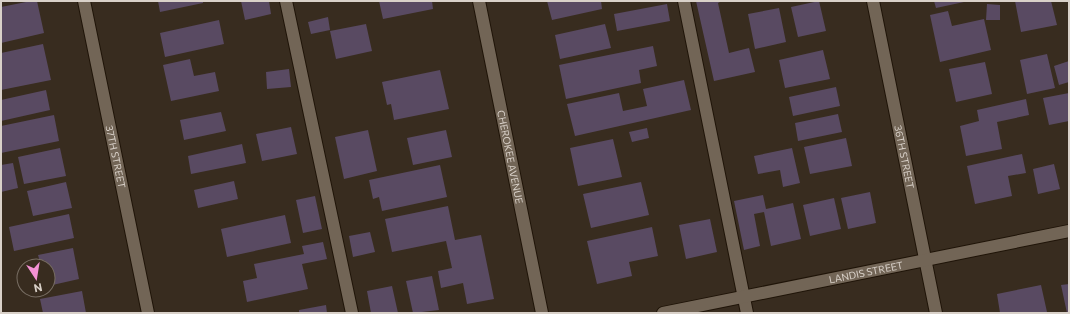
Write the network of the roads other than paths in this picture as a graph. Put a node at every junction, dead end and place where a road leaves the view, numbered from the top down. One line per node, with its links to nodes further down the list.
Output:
1 (84, 1): 9 (street, 37TH STREET)
2 (286, 1): 10 (street)
3 (479, 1): 11 (street, CHEROKEE AVENUE)
4 (684, 1): 8 (street)
5 (873, 1): 7 (street, 36TH STREET)
6 (1069, 231): 7 (street, LANDIS STREET)
7 (926, 260): 8 (street, LANDIS STREET); 14 (street, 36TH STREET)
8 (744, 297): 12 (street, LANDIS STREET); 13 (street)
9 (148, 313)
10 (352, 313)
11 (542, 313)
12 (663, 313)
13 (747, 313)
14 (936, 313)

